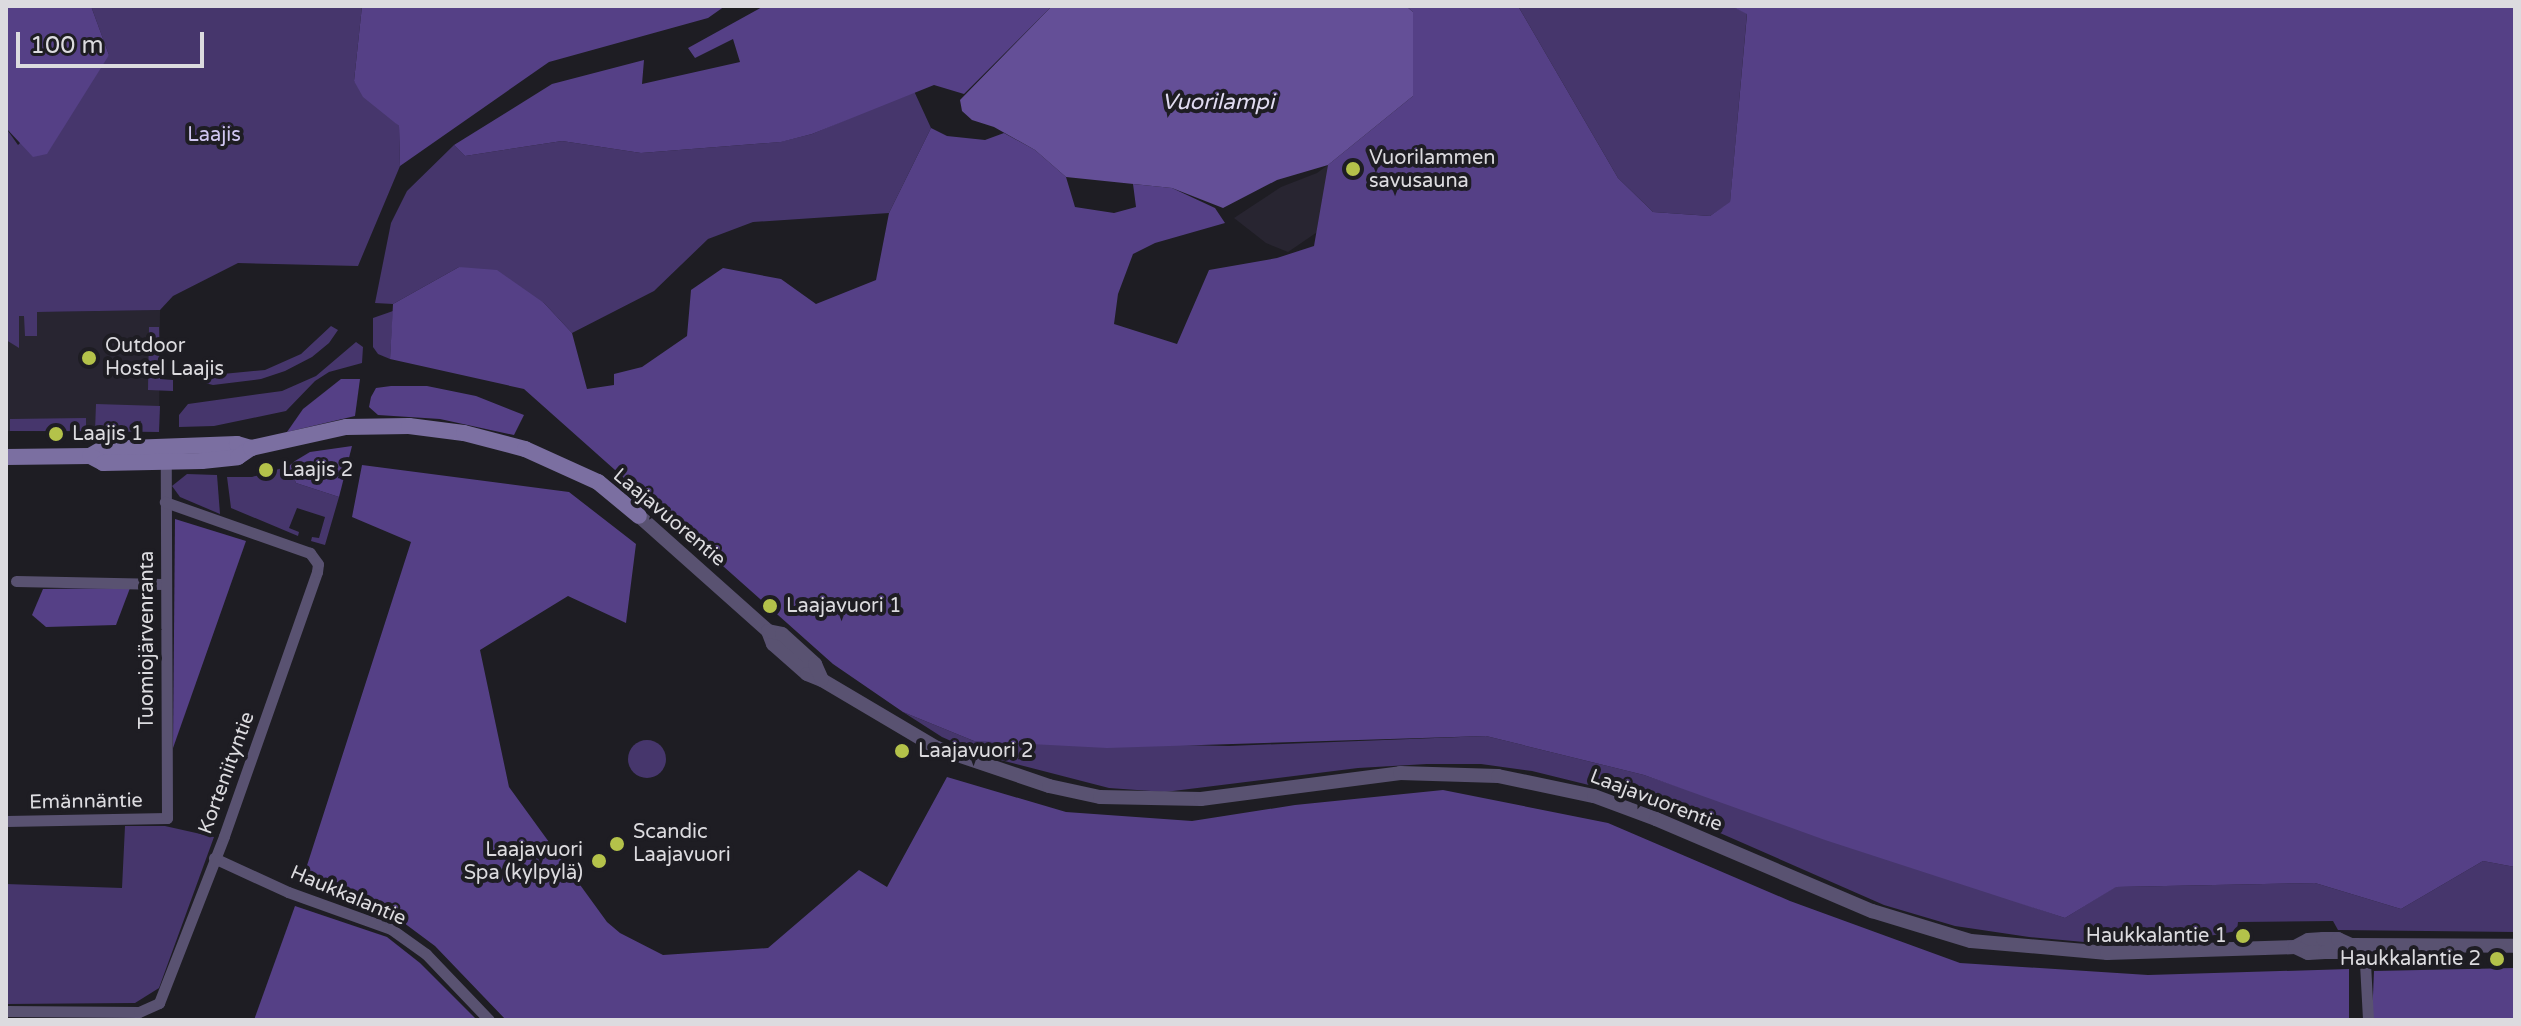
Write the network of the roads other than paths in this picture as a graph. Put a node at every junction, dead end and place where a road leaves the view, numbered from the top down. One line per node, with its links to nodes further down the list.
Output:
1 (251, 448): 2 (main road, Laajavuorentie); 4 (main road, Laajavuorentie); 6 (main road, Laajavuorentie)
2 (90, 456): 3 (main road, Laajavuorentie); 4 (main road, Laajavuorentie)
3 (6, 457)
4 (166, 462): 5 (street, Tuomiojärvenranta)
5 (165, 502): 8 (street, Tuomiojärvenranta); 11 (street, Korteniityntie)
6 (639, 516): 12 (street, Laajavuorentie)
7 (16, 581): 8 (street)
8 (163, 584): 9 (street, Tuomiojärvenranta)
9 (167, 818): 10 (street, Emännäntie)
10 (6, 821)
11 (214, 858): 14 (street, Korteniityntie); 15 (street, Haukkalantie)
12 (2358, 945): 13 (street, Laajavuorentie); 16 (street)
13 (2515, 946)
14 (6, 1011)
15 (489, 1020)
16 (2368, 1020)

